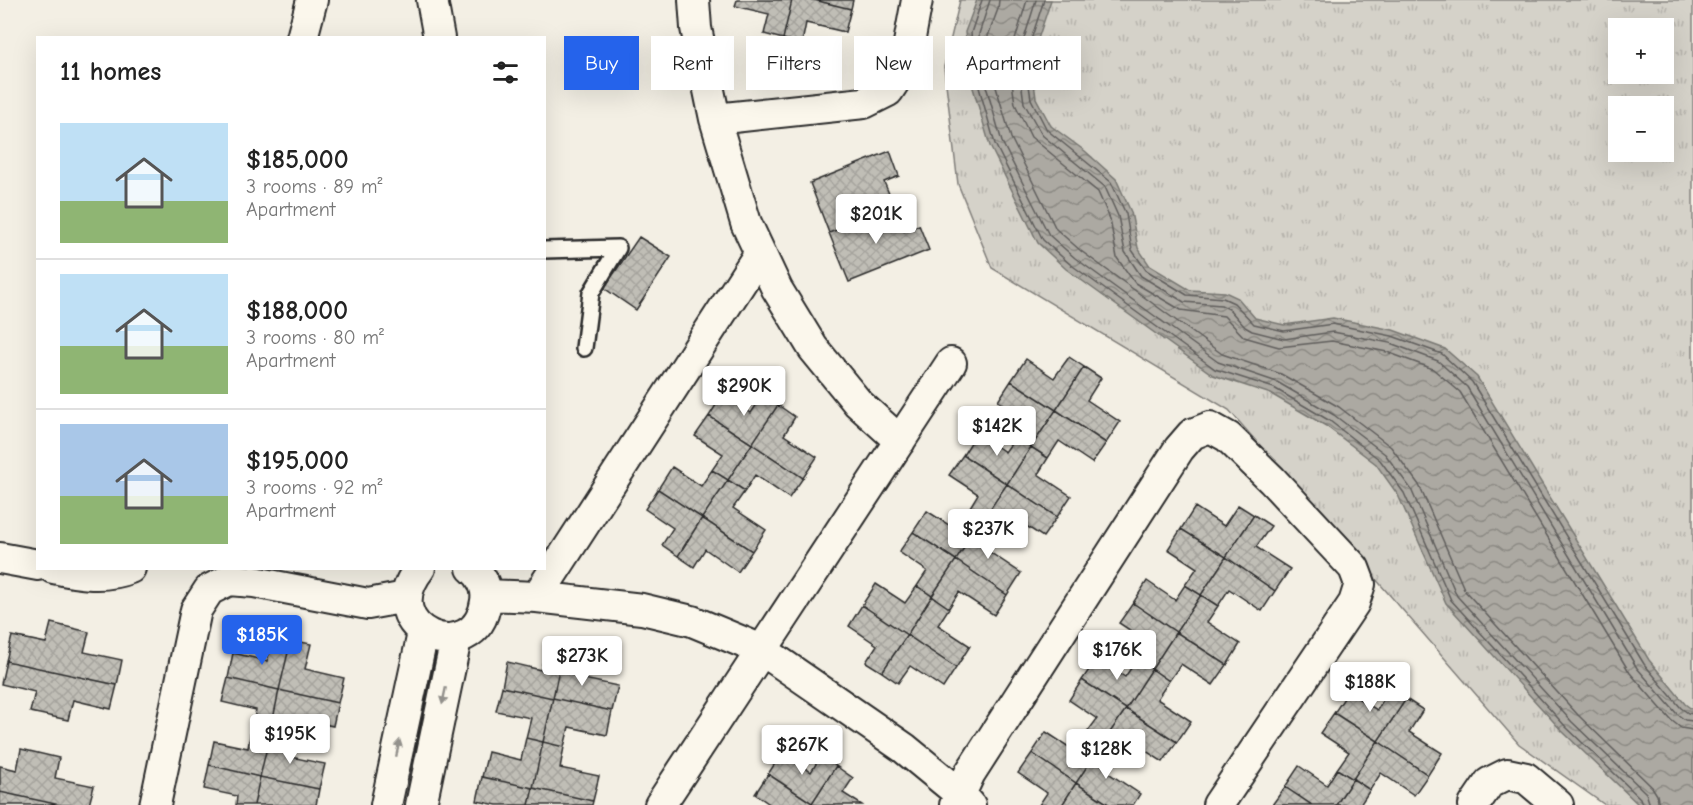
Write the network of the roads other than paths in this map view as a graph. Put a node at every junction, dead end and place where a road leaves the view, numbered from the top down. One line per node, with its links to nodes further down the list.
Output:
1 (312, 0): 5 (street)
2 (432, 0): 6 (street)
3 (694, 0): 7 (street)
4 (917, 0): 7 (street)
5 (303, 36)
6 (439, 36)
7 (715, 119): 9 (street)
8 (546, 250): 10 (lane)
9 (760, 253): 12 (street); 20 (street)
10 (584, 348)
11 (951, 363): 12 (street)
12 (900, 441): 23 (street)
13 (0, 558): 14 (street)
14 (36, 565)
15 (62, 570): 16 (street)
16 (125, 570)
17 (418, 570): 19 (street)
18 (478, 576): 20 (street); 22 (street)
19 (406, 597): 21 (street); 25 (street)
20 (537, 597): 23 (street)
21 (423, 633): 22 (street); 26 (street, one-way to 21)
22 (456, 639): 27 (street, one-way to 27)
23 (762, 650): 24 (street); 28 (street)
24 (961, 801): 29 (street)
25 (155, 805)
26 (386, 805)
27 (421, 805)
28 (660, 805)
29 (1218, 805)
30 (1474, 805): 31 (street)
31 (1558, 805)

